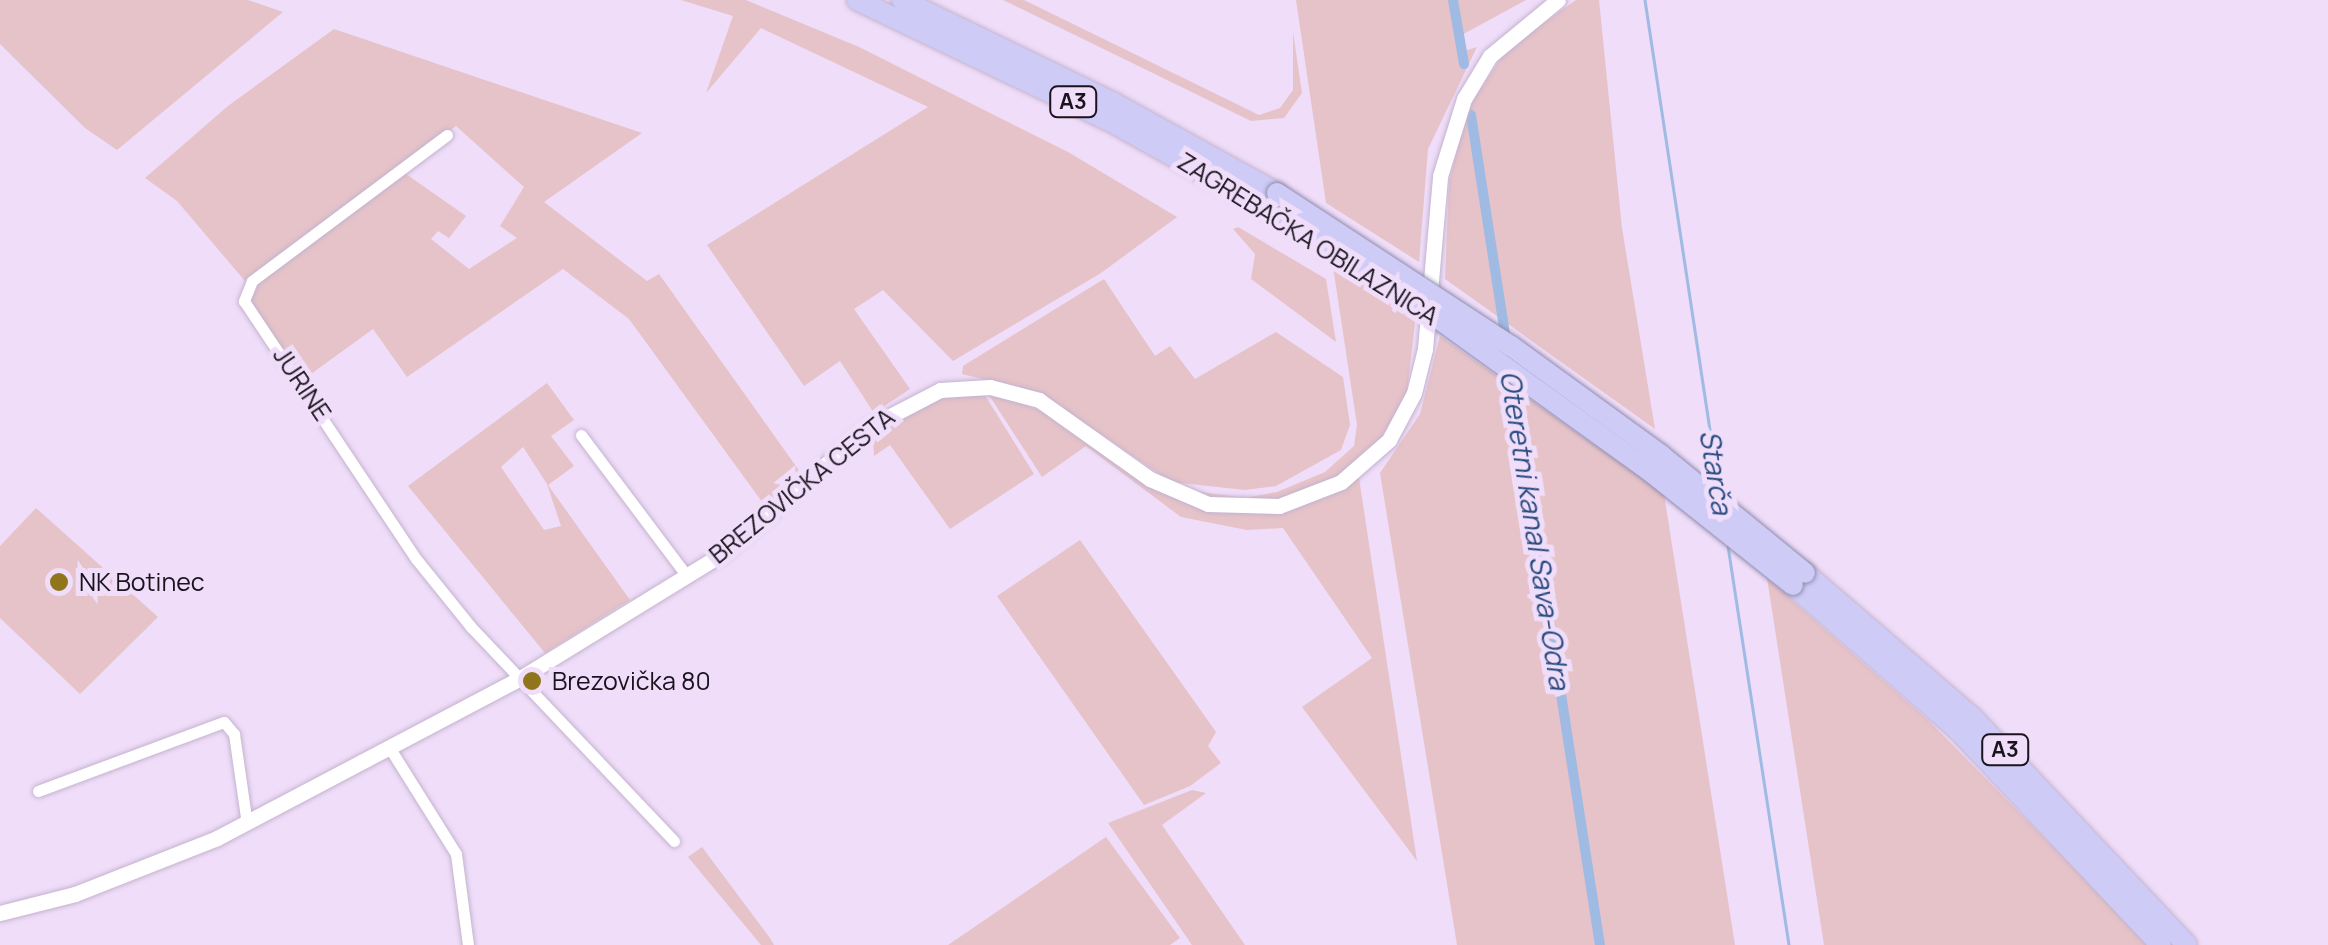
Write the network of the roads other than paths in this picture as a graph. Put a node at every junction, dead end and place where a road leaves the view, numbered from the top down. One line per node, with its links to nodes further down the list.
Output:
1 (857, 0): 7 (highway, ZAGREBAČKA OBILAZNICA / A3, bridge)
2 (902, 0): 7 (highway, ZAGREBAČKA OBILAZNICA / A3, bridge)
3 (1558, 0): 6 (main road, BREZOVIČKA CESTA)
4 (447, 135): 8 (street, JURINE)
5 (582, 435): 6 (street, BREZOVIČKA CESTA)
6 (687, 576): 8 (main road, BREZOVIČKA CESTA)
7 (1799, 579): 15 (highway, ZAGREBAČKA OBILAZNICA / A3); 16 (highway, ZAGREBAČKA OBILAZNICA / A3)
8 (522, 678): 9 (main road, BREZOVIČKA CESTA); 12 (street)
9 (389, 747): 11 (main road, BREZOVIČKA CESTA); 14 (street)
10 (38, 791): 11 (street)
11 (247, 824): 13 (main road, BREZOVIČKA CESTA)
12 (674, 841)
13 (0, 913)
14 (468, 945)
15 (2161, 945)
16 (2187, 945)

